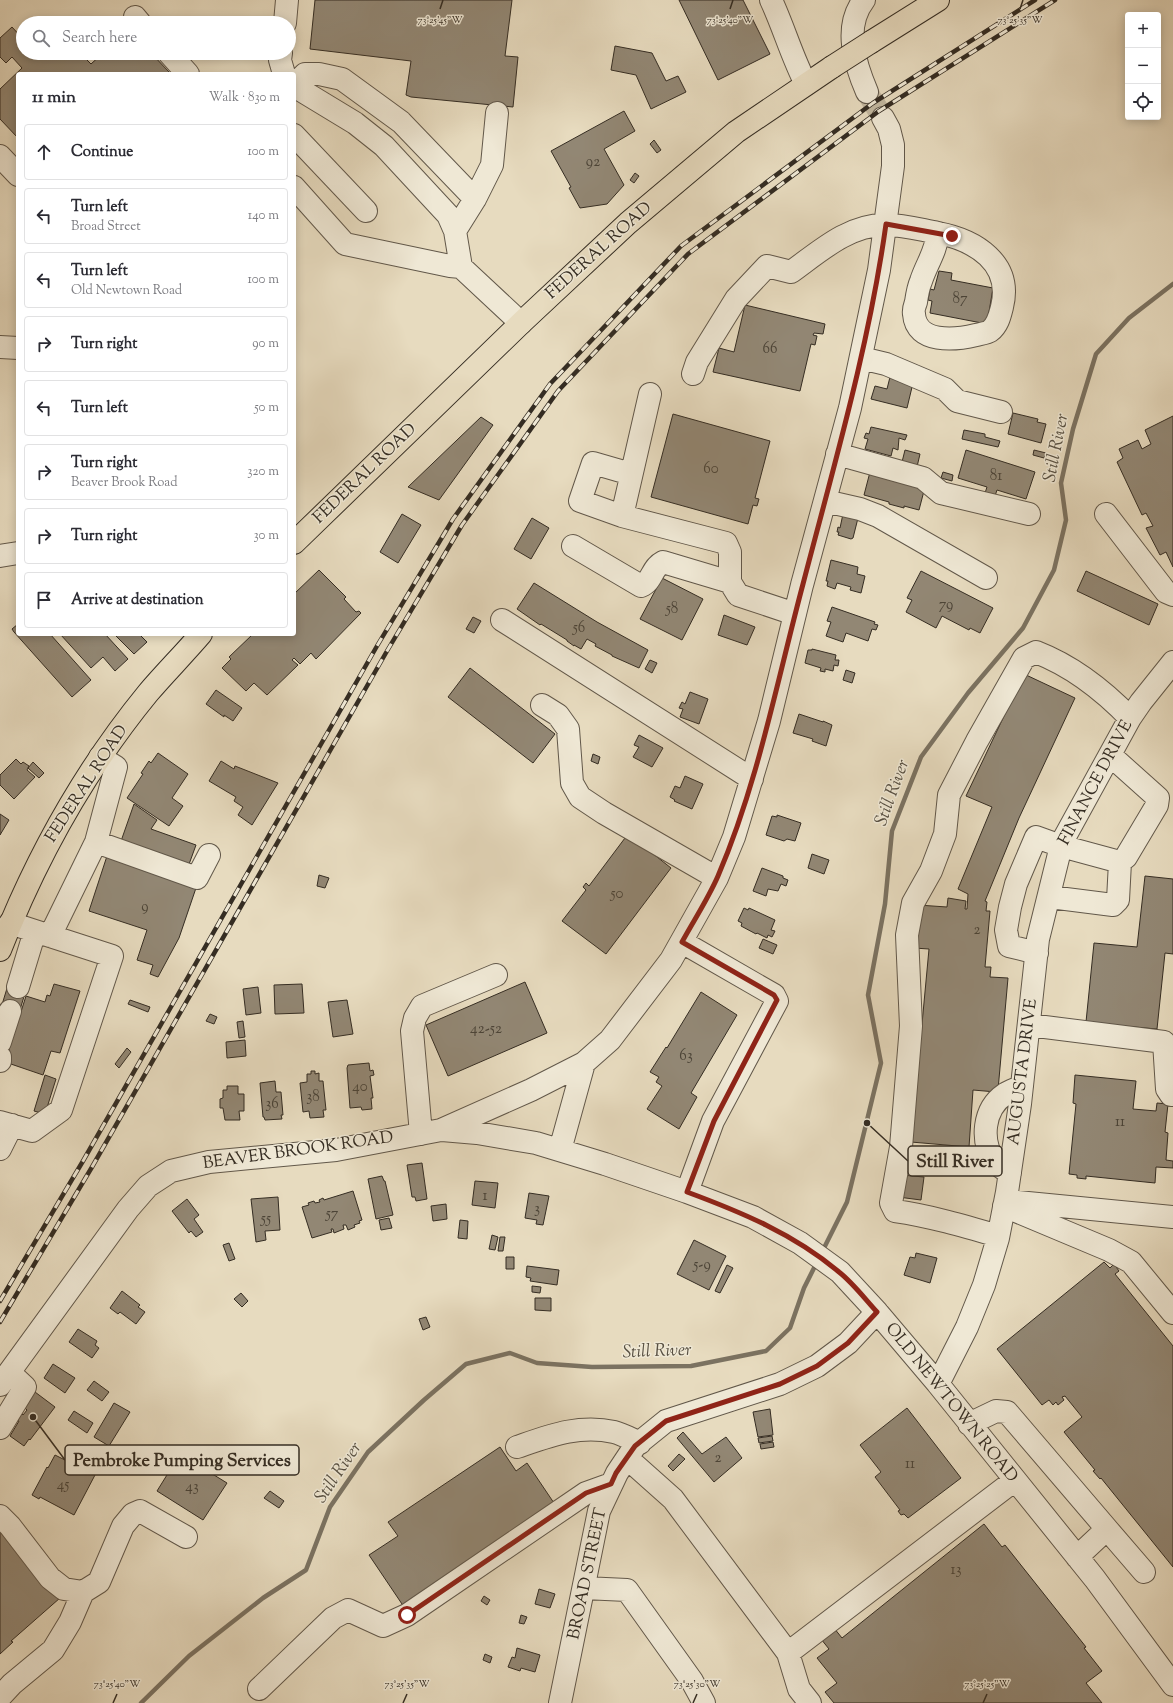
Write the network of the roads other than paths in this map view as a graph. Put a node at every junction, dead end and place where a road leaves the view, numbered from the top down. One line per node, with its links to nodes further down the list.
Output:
1 (288, 0): 5 (street)
2 (771, 0): 11 (street)
3 (864, 0): 13 (street)
4 (938, 0): 11 (main road, FEDERAL ROAD, bridge)
5 (286, 16)
6 (175, 60): 8 (street)
7 (280, 60): 9 (street)
8 (186, 72)
9 (283, 72)
10 (296, 84): 20 (street)
11 (806, 84): 26 (main road, FEDERAL ROAD)
12 (296, 87): 23 (street)
13 (867, 92)
14 (497, 114): 20 (street)
15 (883, 118): 22 (street, BEAVER BROOK ROAD)
16 (298, 146): 21 (street)
17 (0, 156): 18 (street)
18 (16, 173)
19 (296, 189): 25 (street)
20 (475, 199): 23 (street)
21 (366, 211)
22 (886, 224): 24 (street); 29 (street, BEAVER BROOK ROAD); 30 (street)
23 (455, 231): 25 (street)
24 (938, 233): 24 (street)
25 (460, 267): 26 (street)
26 (521, 323): 39 (main road, FEDERAL ROAD)
27 (0, 347): 28 (street)
28 (16, 348)
29 (861, 358): 32 (street); 33 (street, BEAVER BROOK ROAD)
30 (693, 374)
31 (650, 394): 34 (street)
32 (1001, 412)
33 (838, 454): 35 (street, BEAVER BROOK ROAD); 36 (street)
34 (631, 474): 38 (street); 38 (street)
35 (825, 501): 43 (street); 46 (street, BEAVER BROOK ROAD)
36 (1029, 514)
37 (1106, 514): 45 (street)
38 (622, 516): 44 (street)
39 (296, 541)
40 (573, 546): 44 (street)
41 (16, 553): 42 (street)
42 (0, 556)
43 (986, 578)
44 (730, 582): 46 (street)
45 (1173, 595)
46 (795, 614): 54 (street, BEAVER BROOK ROAD)
47 (502, 620): 54 (street)
48 (199, 636): 53 (main road, FEDERAL ROAD)
49 (1173, 662): 51 (street, FINANCE DRIVE)
50 (542, 704): 59 (street)
51 (1130, 718): 52 (street, FINANCE DRIVE); 82 (street)
52 (1110, 755): 56 (street, FINANCE DRIVE); 58 (street)
53 (100, 758): 55 (street); 61 (main road, FEDERAL ROAD)
54 (752, 779): 59 (street, BEAVER BROOK ROAD)
55 (96, 842): 57 (street); 62 (street)
56 (1061, 846): 58 (street); 60 (street, FINANCE DRIVE); 64 (street)
57 (209, 855)
58 (1120, 862): 60 (street)
59 (717, 878): 63 (street, BEAVER BROOK ROAD)
60 (1050, 897): 64 (street, FINANCE DRIVE)
61 (10, 924): 62 (street); 65 (main road, FEDERAL ROAD)
62 (42, 933): 67 (street); 74 (street)
63 (682, 942): 71 (street, BEAVER BROOK ROAD); 79 (street)
64 (1038, 946): 68 (street, AUGUSTA DRIVE)
65 (0, 950)
66 (496, 975): 75 (street)
67 (18, 987)
68 (1029, 1025): 72 (street, AUGUSTA DRIVE); 73 (street)
69 (0, 1057): 70 (street)
70 (0, 1061)
71 (584, 1062): 75 (street, BEAVER BROOK ROAD); 77 (street)
72 (1022, 1086): 78 (street, AUGUSTA DRIVE); 78 (street)
73 (1173, 1095)
74 (6, 1124): 76 (street)
75 (431, 1132): 77 (street, OLD NEWTOWN ROAD); 85 (street, BEAVER BROOK ROAD)
76 (0, 1148)
77 (560, 1150): 79 (street, OLD NEWTOWN ROAD)
78 (1010, 1173): 80 (street, AUGUSTA DRIVE)
79 (687, 1192): 83 (street, OLD NEWTOWN ROAD)
80 (1005, 1203): 81 (street); 82 (street, AUGUSTA DRIVE); 84 (street)
81 (1173, 1217)
82 (998, 1236): 86 (street, AUGUSTA DRIVE)
83 (877, 1312): 86 (street, OLD NEWTOWN ROAD); 90 (street, BROAD STREET)
84 (1173, 1313)
85 (5, 1379): 88 (street)
86 (938, 1384): 87 (street, OLD NEWTOWN ROAD)
87 (969, 1424): 91 (street, OLD NEWTOWN ROAD); 94 (street)
88 (0, 1428)
89 (517, 1447): 90 (street)
90 (633, 1450): 92 (street, BROAD STREET); 100 (street)
91 (1015, 1480): 96 (street, OLD NEWTOWN ROAD); 100 (street)
92 (611, 1484): 98 (street, BROAD STREET); 102 (street)
93 (0, 1516): 99 (street)
94 (1107, 1529): 96 (street); 97 (street)
95 (186, 1537): 99 (street)
96 (1077, 1557): 101 (street, OLD NEWTOWN ROAD)
97 (1144, 1572)
98 (584, 1588): 104 (street, BROAD STREET); 105 (street)
99 (83, 1592): 103 (street)
100 (788, 1653): 106 (street)
101 (1173, 1685)
102 (259, 1689)
103 (0, 1697)
104 (560, 1703)
105 (704, 1703)
106 (810, 1703)

